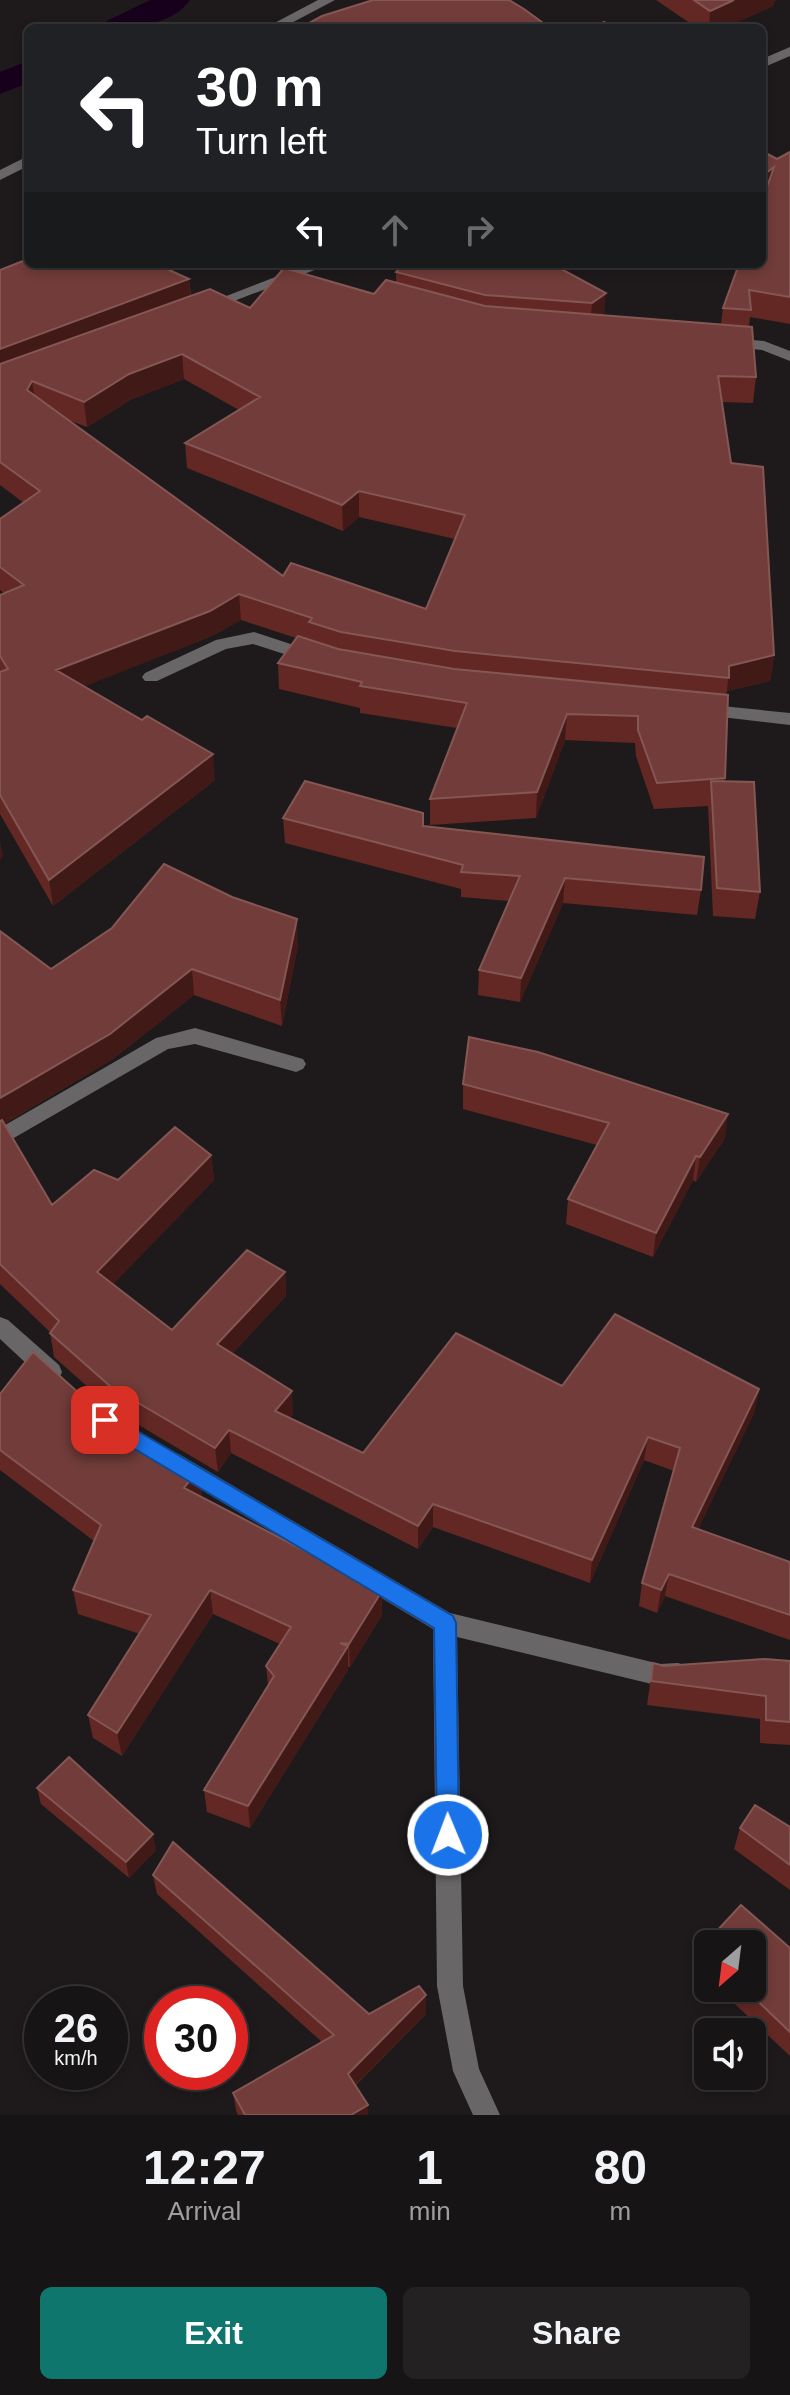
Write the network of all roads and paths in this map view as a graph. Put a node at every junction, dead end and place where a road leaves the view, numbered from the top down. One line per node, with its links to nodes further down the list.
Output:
1 (328, 0): 2 (street)
2 (280, 24)
3 (790, 51): 4 (street)
4 (766, 62)
5 (24, 162): 6 (street)
6 (0, 176)
7 (312, 268): 8 (street)
8 (295, 274): 9 (street); 10 (street)
9 (326, 282)
10 (192, 312)
11 (717, 342): 12 (street)
12 (790, 356)
13 (326, 662): 14 (street)
14 (151, 677)
15 (683, 708): 16 (street)
16 (790, 719)
17 (296, 1064): 18 (street)
18 (0, 1138)
19 (0, 1326): 20 (street)
20 (70, 1389)
21 (156, 1451): 22 (street)
22 (445, 1623): 23 (street); 24 (street)
23 (704, 1672)
24 (487, 2115)

